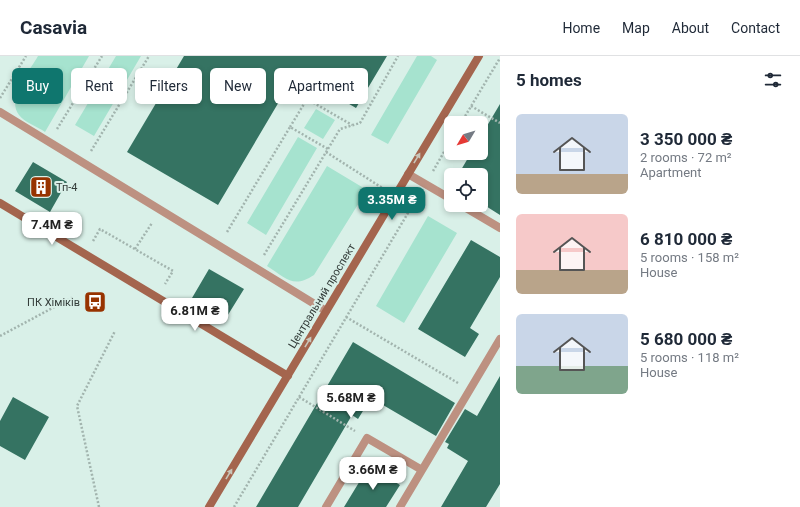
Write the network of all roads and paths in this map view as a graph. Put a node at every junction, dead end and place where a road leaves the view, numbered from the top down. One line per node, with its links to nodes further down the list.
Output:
1 (26, 56): 7 (path)
2 (102, 56): 14 (path)
3 (149, 56): 18 (path)
4 (398, 56): 12 (path)
5 (478, 56): 19 (street, Центральний проспект, one-way to 5)
6 (500, 58): 8 (path)
7 (0, 98)
8 (471, 106): 10 (path); 11 (path)
9 (0, 112): 14 (lane)
10 (465, 116)
11 (500, 123)
12 (353, 125): 13 (path); 15 (path)
13 (290, 127): 15 (path); 28 (path)
14 (50, 142): 18 (lane)
15 (328, 149): 16 (path)
16 (326, 152): 21 (path); 30 (path)
17 (444, 152): 20 (path)
18 (84, 163): 24 (lane)
19 (408, 174): 20 (lane); 33 (street, Центральний проспект)
20 (425, 184): 22 (lane); 34 (path)
21 (386, 190)
22 (444, 195)
23 (0, 203): 38 (street)
24 (160, 210): 28 (lane); 29 (path)
25 (473, 212): 26 (lane)
26 (500, 228)
27 (93, 241): 29 (path)
28 (219, 246): 30 (lane)
29 (136, 249): 31 (path)
30 (256, 268): 33 (lane)
31 (165, 284)
32 (73, 297): 36 (path)
33 (326, 311): 38 (street, Центральний проспект, one-way to 33)
34 (346, 317): 39 (path); 40 (path)
35 (115, 331): 43 (path)
36 (0, 336)
37 (500, 339): 39 (lane)
38 (288, 376): 44 (street, Центральний проспект, one-way to 38)
39 (470, 390): 42 (lane)
40 (299, 397): 41 (path); 45 (path)
41 (366, 438): 42 (lane); 46 (lane)
42 (422, 470): 47 (lane)
43 (98, 507)
44 (209, 507)
45 (234, 507)
46 (326, 507)
47 (400, 507)

